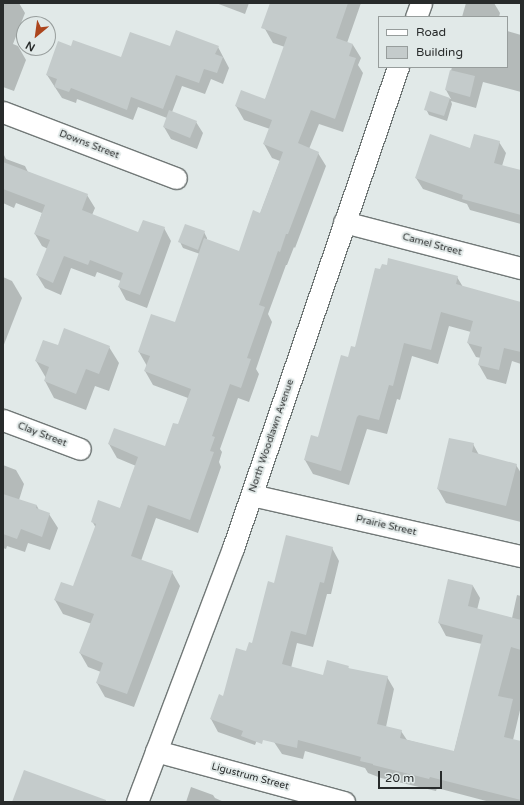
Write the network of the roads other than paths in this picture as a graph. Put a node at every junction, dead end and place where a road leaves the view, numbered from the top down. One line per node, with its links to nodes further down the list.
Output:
1 (421, 3): 2 (street)
2 (416, 16)
3 (398, 68): 6 (street, North Woodlawn Avenue)
4 (3, 112): 5 (street, Downs Street)
5 (176, 178)
6 (344, 222): 7 (street, Camel Street); 10 (street, North Woodlawn Avenue)
7 (521, 268)
8 (3, 420): 9 (street, Clay Street)
9 (80, 449)
10 (252, 495): 11 (street, Prairie Street); 12 (street, North Woodlawn Avenue)
11 (521, 556)
12 (156, 751): 13 (street, North Woodlawn Avenue); 14 (street, Ligustrum Street)
13 (138, 802)
14 (344, 802)

